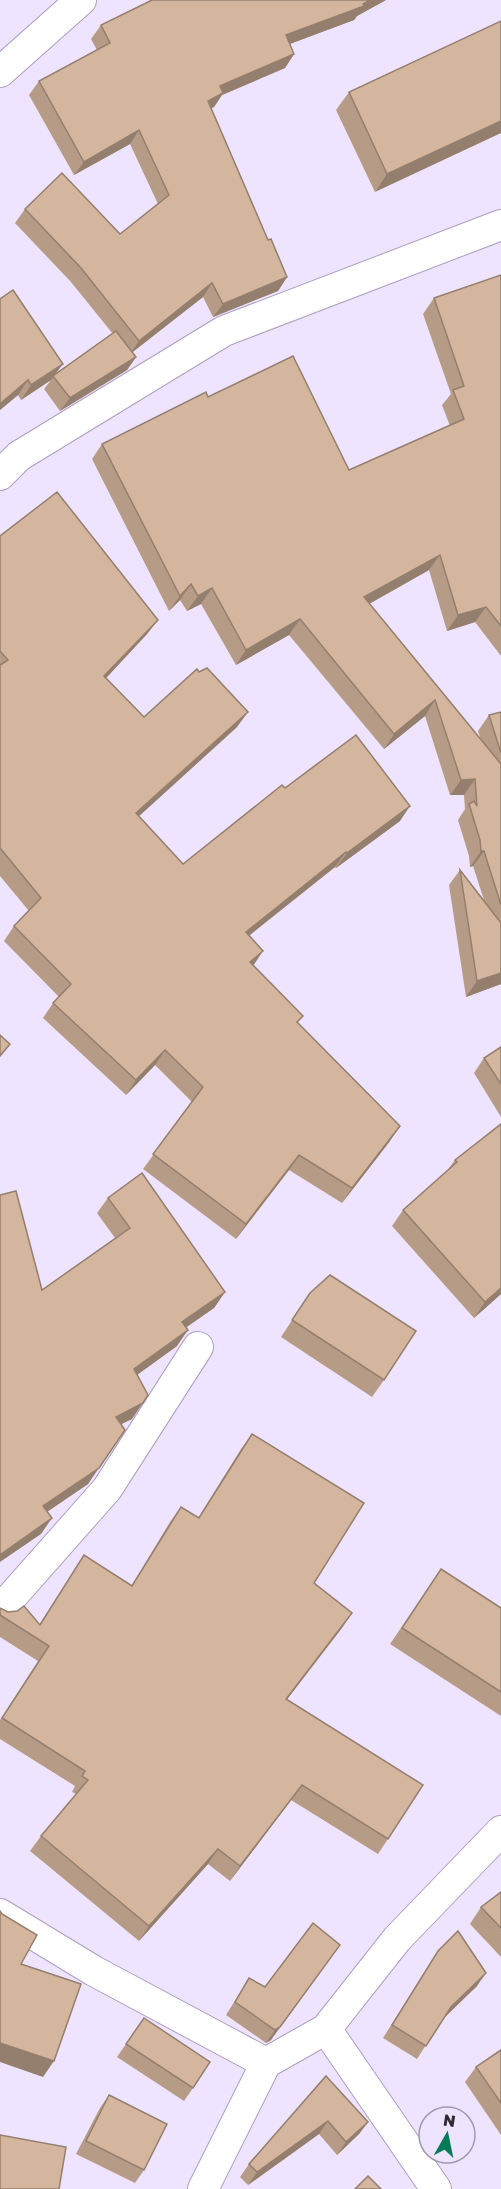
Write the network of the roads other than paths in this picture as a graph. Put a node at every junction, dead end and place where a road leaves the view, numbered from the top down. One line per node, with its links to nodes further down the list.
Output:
1 (81, 0): 2 (street)
2 (5, 57)
3 (501, 225): 4 (street)
4 (0, 475)
5 (198, 1347): 6 (street)
6 (0, 1610)
7 (501, 1831): 9 (street)
8 (0, 1914): 10 (street)
9 (326, 2029): 10 (street); 12 (street)
10 (266, 2063): 11 (street)
11 (203, 2189)
12 (436, 2189)

